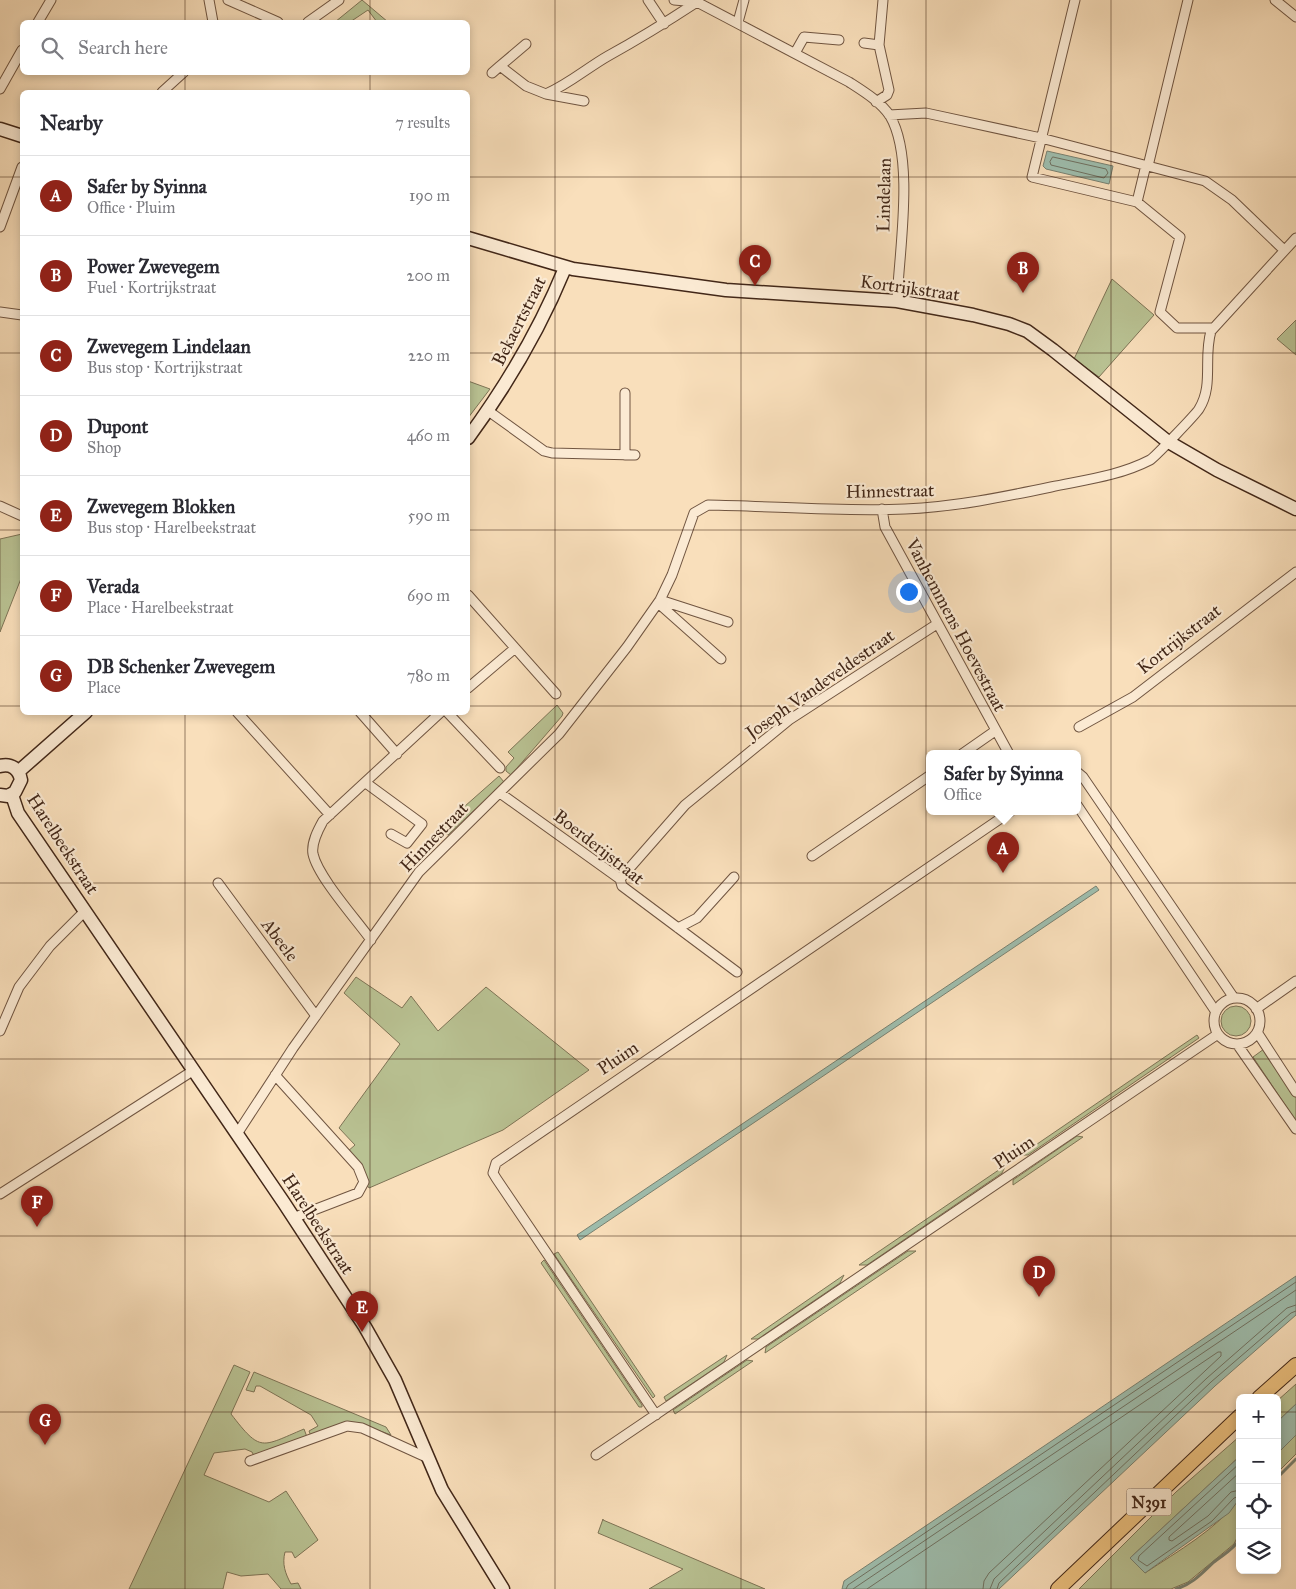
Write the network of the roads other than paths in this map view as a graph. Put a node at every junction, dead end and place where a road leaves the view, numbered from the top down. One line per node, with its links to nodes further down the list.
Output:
1 (51, 0): 14 (street)
2 (209, 0): 15 (street)
3 (228, 0): 16 (street)
4 (339, 0): 17 (street)
5 (648, 0): 19 (street)
6 (674, 0): 12 (street, Lindelaan)
7 (744, 0): 18 (street)
8 (883, 0): 23 (street)
9 (1075, 0): 39 (street)
10 (1188, 0): 40 (street)
11 (1275, 0): 13 (street)
12 (695, 1): 18 (street, Lindelaan); 19 (street)
13 (1296, 17)
14 (39, 20)
15 (214, 20)
16 (273, 20)
17 (311, 20)
18 (738, 22): 24 (street, Lindelaan)
19 (664, 24): 29 (street)
20 (840, 40): 24 (street)
21 (864, 43): 23 (street)
22 (526, 44): 26 (street)
23 (879, 45): 35 (street)
24 (795, 52): 35 (street, Lindelaan)
25 (20, 54): 30 (street)
26 (500, 66): 27 (street); 32 (street)
27 (492, 73)
28 (181, 75): 31 (street)
29 (573, 80): 32 (street); 33 (street)
30 (0, 89)
31 (164, 90)
32 (546, 94): 33 (street)
33 (571, 99): 34 (street)
34 (584, 101)
35 (876, 102): 36 (street, Lindelaan)
36 (889, 115): 39 (street); 48 (street, Lindelaan)
37 (0, 129): 38 (street)
38 (20, 135)
39 (1041, 138): 40 (street); 42 (street)
40 (1147, 165): 42 (street); 46 (street)
41 (20, 172): 43 (street)
42 (1137, 202): 51 (street)
43 (0, 227)
44 (1296, 238): 46 (street)
45 (470, 239): 47 (street, Kortrijkstraat)
46 (1284, 250): 51 (street)
47 (565, 268): 48 (street, Kortrijkstraat); 53 (street, Bekaertstraat)
48 (897, 302): 55 (street, Kortrijkstraat)
49 (0, 312): 50 (street)
50 (20, 315)
51 (1213, 328): 55 (street, Hinnestraat)
52 (625, 393): 56 (street)
53 (488, 410): 54 (street, Bekaertstraat); 56 (street)
54 (470, 435)
55 (1167, 441): 59 (street, Hinnestraat); 60 (street, Kortrijkstraat)
56 (625, 455): 57 (street)
57 (635, 455)
58 (0, 506): 61 (street)
59 (882, 509): 64 (street, Hinnestraat); 66 (street, Vanhemmens Hoevestraat)
60 (1296, 509)
61 (20, 515)
62 (1296, 572): 76 (street, Kortrijkstraat)
63 (470, 597): 67 (street)
64 (659, 601): 65 (street); 68 (street); 87 (street, Hinnestraat)
65 (728, 622)
66 (937, 624): 77 (street, Vanhemmens Hoevestraat); 95 (street, Joseph Vandeveldestraat)
67 (514, 649): 69 (street); 70 (street)
68 (720, 658)
69 (470, 686)
70 (556, 694)
71 (83, 715): 83 (street)
72 (240, 715): 90 (street)
73 (363, 715): 80 (street)
74 (438, 715): 80 (street)
75 (451, 715): 82 (street)
76 (1079, 727)
77 (995, 732): 78 (street); 79 (street, Vanhemmens Hoevestraat)
78 (968, 750)
79 (1006, 750)
80 (397, 754): 86 (street)
81 (0, 766): 83 (street)
82 (500, 768)
83 (18, 772): 88 (street)
84 (1081, 775): 102 (street)
85 (926, 778): 93 (street)
86 (366, 783): 90 (street); 92 (street)
87 (500, 793): 95 (street, Boerderijstraat); 99 (street, Hinnestraat)
88 (6, 795): 97 (street, Harelbeekstraat)
89 (1081, 811): 104 (street)
90 (330, 815): 99 (street)
91 (1006, 815): 119 (street, Pluim)
92 (391, 834)
93 (812, 856)
94 (734, 877): 98 (street)
95 (620, 879): 98 (street, Boerderijstraat)
96 (218, 883): 105 (street, Abeele)
97 (85, 911): 106 (street, Harelbeekstraat); 110 (street, Harelbeekstraat)
98 (678, 928): 100 (street, Boerderijstraat)
99 (371, 940): 105 (street, Hinnestraat)
100 (738, 972)
101 (1296, 981): 103 (street)
102 (1234, 998): 103 (street); 104 (street)
103 (1256, 1009): 107 (street)
104 (1216, 1012): 108 (street)
105 (316, 1016): 111 (street, Hinnestraat)
106 (0, 1030)
107 (1257, 1032): 109 (street); 112 (street)
108 (1218, 1034): 109 (street); 119 (street, Pluim)
109 (1238, 1044): 113 (street)
110 (194, 1070): 114 (street, Harelbeekstraat); 115 (street)
111 (275, 1075): 114 (street, Hinnestraat); 116 (street)
112 (1296, 1092)
113 (1296, 1130)
114 (237, 1134): 116 (street, Harelbeekstraat)
115 (0, 1194)
116 (292, 1218): 122 (street, Harelbeekstraat)
117 (1296, 1365): 118 (main road)
118 (1263, 1394)
119 (656, 1415): 121 (street, Pluim)
120 (1236, 1420): 125 (main road, N391)
121 (596, 1455)
122 (428, 1458): 123 (street); 124 (street, Harelbeekstraat)
123 (250, 1461)
124 (503, 1589)
125 (1058, 1589)

